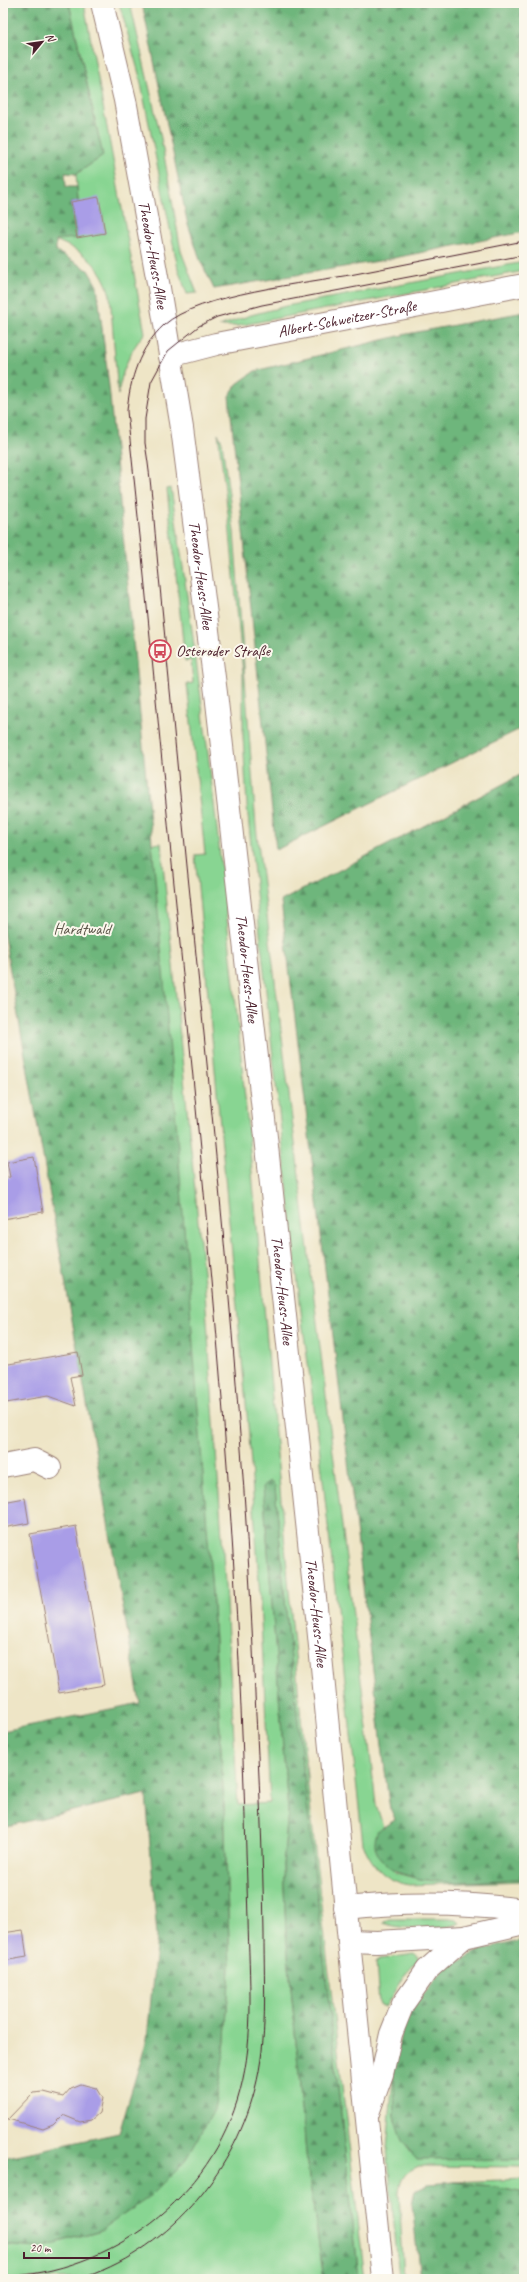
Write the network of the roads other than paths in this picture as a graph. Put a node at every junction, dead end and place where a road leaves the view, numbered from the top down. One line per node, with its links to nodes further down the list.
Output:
1 (102, 3): 3 (main road, Theodor-Heuss-Allee)
2 (524, 285): 3 (main road, Albert-Schweitzer-Straße)
3 (170, 356): 6 (main road, Theodor-Heuss-Allee)
4 (3, 1466): 5 (main road)
5 (50, 1468)
6 (345, 1908): 7 (main road); 10 (main road, Theodor-Heuss-Allee)
7 (524, 1910)
8 (524, 1923): 9 (main road)
9 (464, 1937): 10 (main road); 11 (main road)
10 (349, 1941): 11 (main road, Theodor-Heuss-Allee)
11 (368, 2113): 12 (main road, Theodor-Heuss-Allee)
12 (383, 2279)

